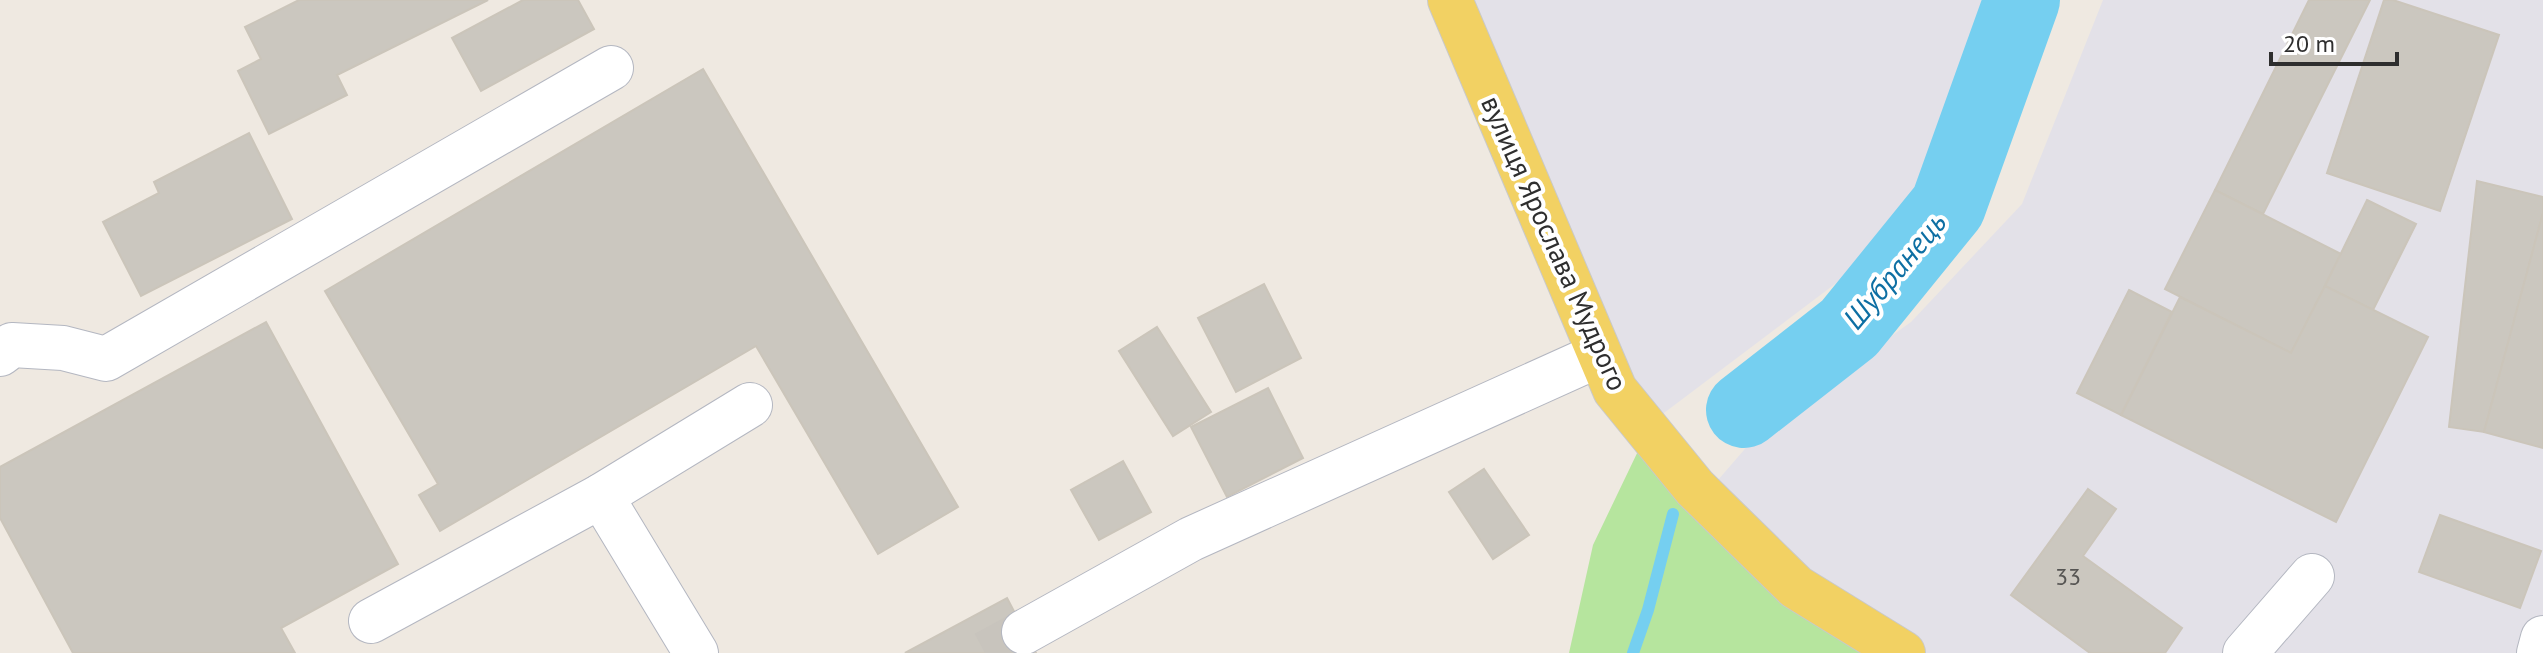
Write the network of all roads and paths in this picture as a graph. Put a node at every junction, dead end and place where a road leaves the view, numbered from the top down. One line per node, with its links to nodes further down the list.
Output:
1 (1450, 0): 4 (main road, вулиця Ярослава Мудрого)
2 (611, 68): 3 (lane)
3 (0, 354)
4 (1599, 355): 9 (lane); 12 (main road, вулиця Ярослава Мудрого)
5 (750, 405): 6 (lane)
6 (601, 496): 8 (lane); 11 (lane)
7 (2312, 576): 13 (lane)
8 (371, 621)
9 (1024, 632)
10 (2543, 638): 14 (lane)
11 (696, 653)
12 (1903, 653)
13 (2245, 653)
14 (2539, 653)

